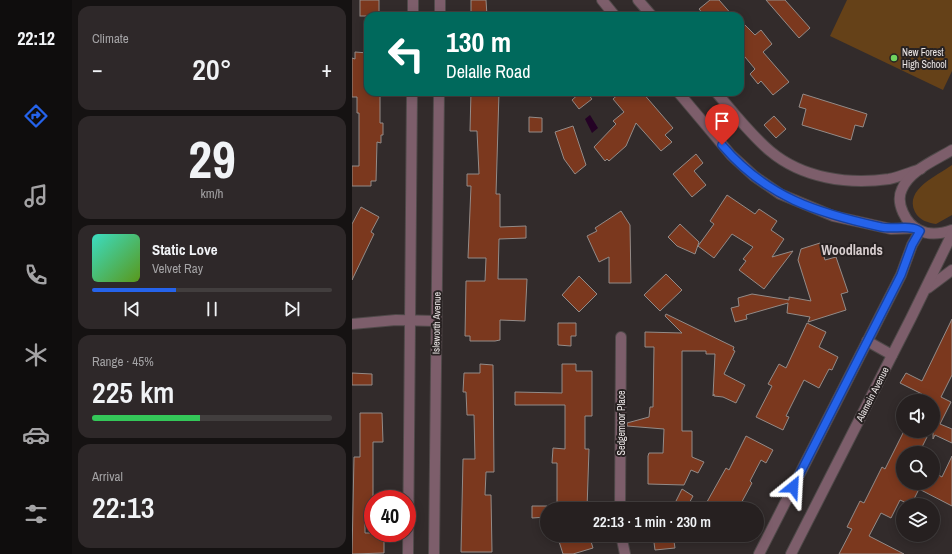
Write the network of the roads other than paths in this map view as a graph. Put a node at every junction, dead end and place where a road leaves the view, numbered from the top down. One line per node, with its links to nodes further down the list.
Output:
1 (413, 0): 5 (street)
2 (440, 0): 6 (street)
3 (602, 0): 7 (street)
4 (638, 0): 8 (street)
5 (413, 12)
6 (440, 12)
7 (612, 12)
8 (648, 12)
9 (412, 96): 20 (street)
10 (439, 96): 21 (street, Isleworth Avenue)
11 (681, 96): 15 (street)
12 (719, 96): 14 (street)
13 (952, 150): 14 (street)
14 (921, 169): 15 (street)
15 (918, 229): 16 (street); 24 (street)
16 (952, 230)
17 (952, 234): 19 (street, Alamein Avenue)
18 (952, 270): 19 (street)
19 (925, 290): 25 (street, Alamein Avenue)
20 (410, 320): 21 (street); 22 (street); 28 (street)
21 (436, 320): 29 (street, Isleworth Avenue)
22 (352, 324)
23 (621, 337): 26 (street, Sedgemoor Place)
24 (868, 341): 25 (street); 31 (street)
25 (892, 355): 32 (street, Alamein Avenue)
26 (620, 502)
27 (622, 542): 30 (street)
28 (408, 554)
29 (434, 554)
30 (625, 554)
31 (759, 554)
32 (791, 554)

